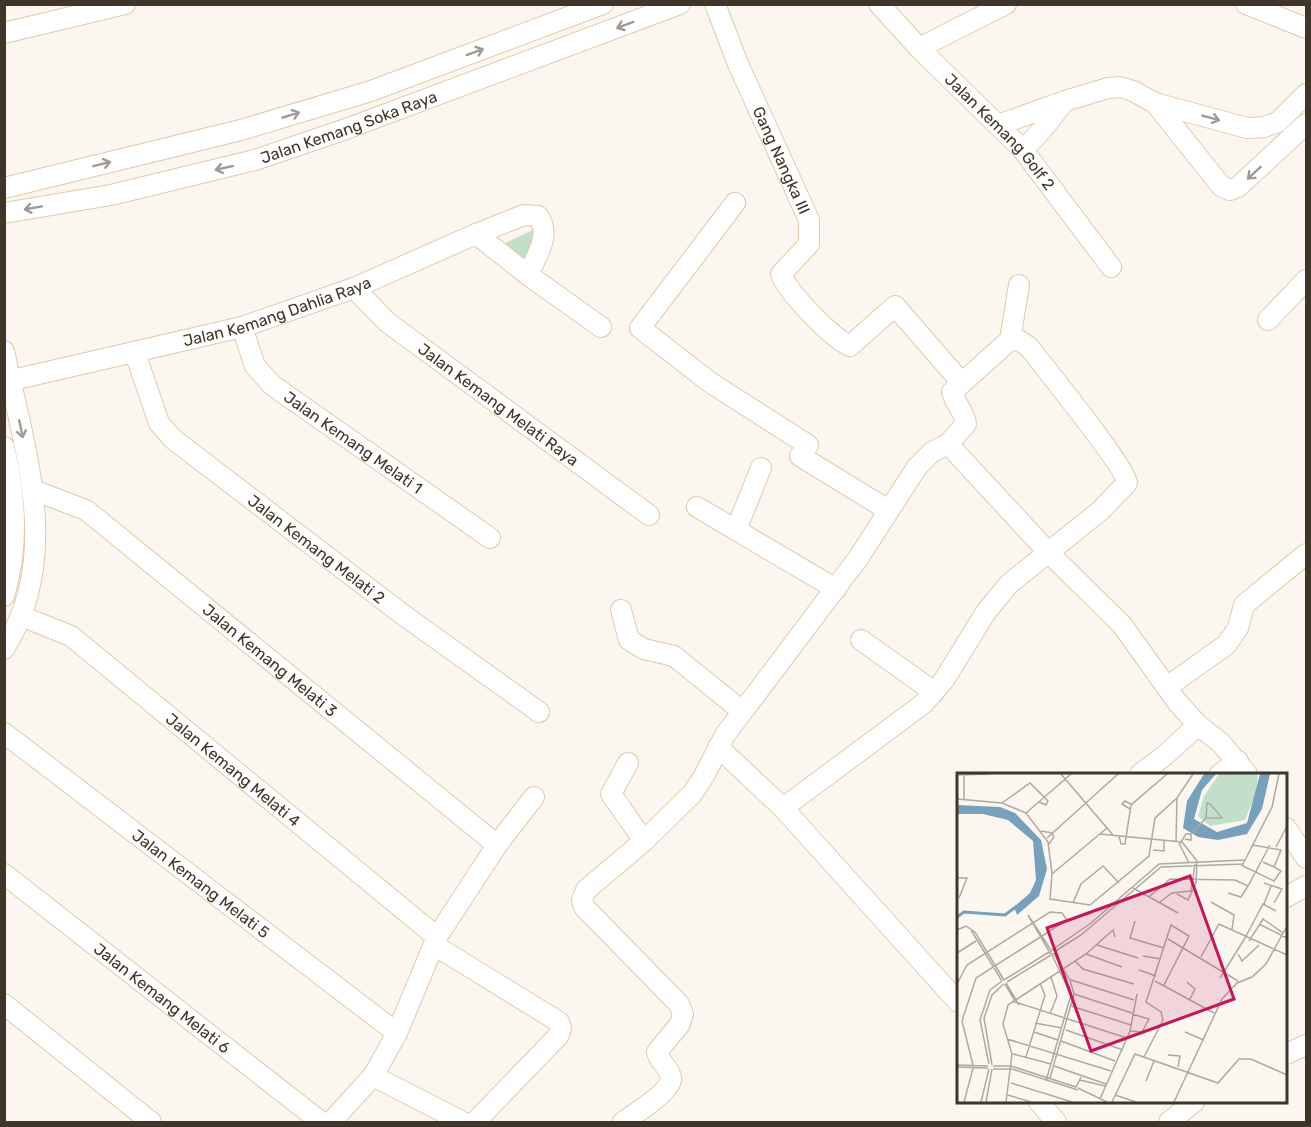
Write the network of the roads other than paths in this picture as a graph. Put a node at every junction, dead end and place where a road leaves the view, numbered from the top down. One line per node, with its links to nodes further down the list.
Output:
1 (125, 4): 9 (street)
2 (603, 4): 19 (street, Jalan Kemang Soka Raya, one-way to 2)
3 (680, 4): 21 (street, Jalan Kemang Soka Raya, one-way to 21)
4 (715, 4): 35 (street, Gang Nangka III)
5 (879, 4): 10 (street, Jalan Kemang Golf 2)
6 (1006, 4): 10 (street)
7 (1246, 4): 8 (street)
8 (1306, 28)
9 (4, 33)
10 (919, 48): 15 (street, Jalan Kemang Golf 2)
11 (1306, 94): 16 (street)
12 (1065, 101): 13 (street); 15 (street); 18 (street)
13 (1155, 103): 16 (street, one-way to 16); 17 (street, one-way to 13)
14 (1306, 124): 17 (street)
15 (998, 125): 18 (street, Jalan Kemang Golf 2)
16 (1264, 127): 17 (street)
17 (1280, 148)
18 (1023, 150): 23 (street, Jalan Kemang Golf 2)
19 (4, 188)
20 (735, 203): 41 (street)
21 (4, 213)
22 (476, 234): 24 (street); 24 (street, Jalan Kemang Dahlia Raya); 27 (street, Jalan Kemang Dahlia Raya)
23 (1111, 267)
24 (528, 275): 30 (street)
25 (1306, 280): 28 (street)
26 (1019, 285): 31 (street)
27 (354, 288): 29 (street, Jalan Kemang Dahlia Raya); 42 (street, Jalan Kemang Melati Raya)
28 (1268, 320)
29 (242, 327): 33 (street, Jalan Kemang Dahlia Raya); 44 (street, Jalan Kemang Melati 1)
30 (601, 327)
31 (1010, 340): 35 (street); 45 (street)
32 (4, 351): 34 (street)
33 (135, 353): 34 (street, Jalan Kemang Dahlia Raya); 56 (street, Jalan Kemang Melati 2)
34 (7, 381): 39 (street, one-way to 39)
35 (961, 382): 36 (street)
36 (948, 444): 41 (street); 45 (street)
37 (4, 447): 48 (street)
38 (761, 468): 43 (street)
39 (33, 490): 50 (street); 68 (street, Jalan Kemang Melati 3)
40 (697, 507): 43 (street)
41 (888, 510): 47 (street)
42 (649, 515)
43 (736, 530): 47 (street)
44 (490, 538)
45 (1048, 552): 53 (street); 54 (street)
46 (1306, 554): 53 (street)
47 (836, 588): 55 (street)
48 (4, 596)
49 (621, 610): 55 (street)
50 (21, 616): 52 (street); 73 (street, Jalan Kemang Melati 4)
51 (861, 640): 54 (street)
52 (4, 649)
53 (1167, 687): 57 (street)
54 (934, 692): 65 (street)
55 (742, 711): 59 (street)
56 (540, 712)
57 (1198, 725): 61 (street); 62 (street)
58 (4, 733): 76 (street, Jalan Kemang Melati 5)
59 (718, 747): 65 (street); 67 (street)
60 (628, 763): 67 (street)
61 (1243, 768): 63 (street)
62 (1141, 773)
63 (1224, 773)
64 (534, 797): 68 (street)
65 (783, 808): 74 (street)
66 (1287, 830): 69 (street)
67 (644, 841): 87 (street)
68 (497, 845): 73 (street)
69 (1306, 858)
70 (4, 874): 83 (street, Jalan Kemang Melati 6)
71 (1306, 886): 72 (street)
72 (1287, 896)
73 (436, 941): 76 (street); 86 (street, Jalan Kemang Melati 4)
74 (956, 994)
75 (4, 1004): 82 (street)
76 (397, 1034): 79 (street)
77 (1306, 1045): 78 (street)
78 (1287, 1054)
79 (373, 1076): 84 (street); 85 (street)
80 (1041, 1103): 88 (street)
81 (1192, 1103): 89 (street)
82 (151, 1122)
83 (321, 1122)
84 (331, 1122)
85 (463, 1122)
86 (475, 1122)
87 (623, 1122)
88 (1056, 1122)
89 (1169, 1122)

